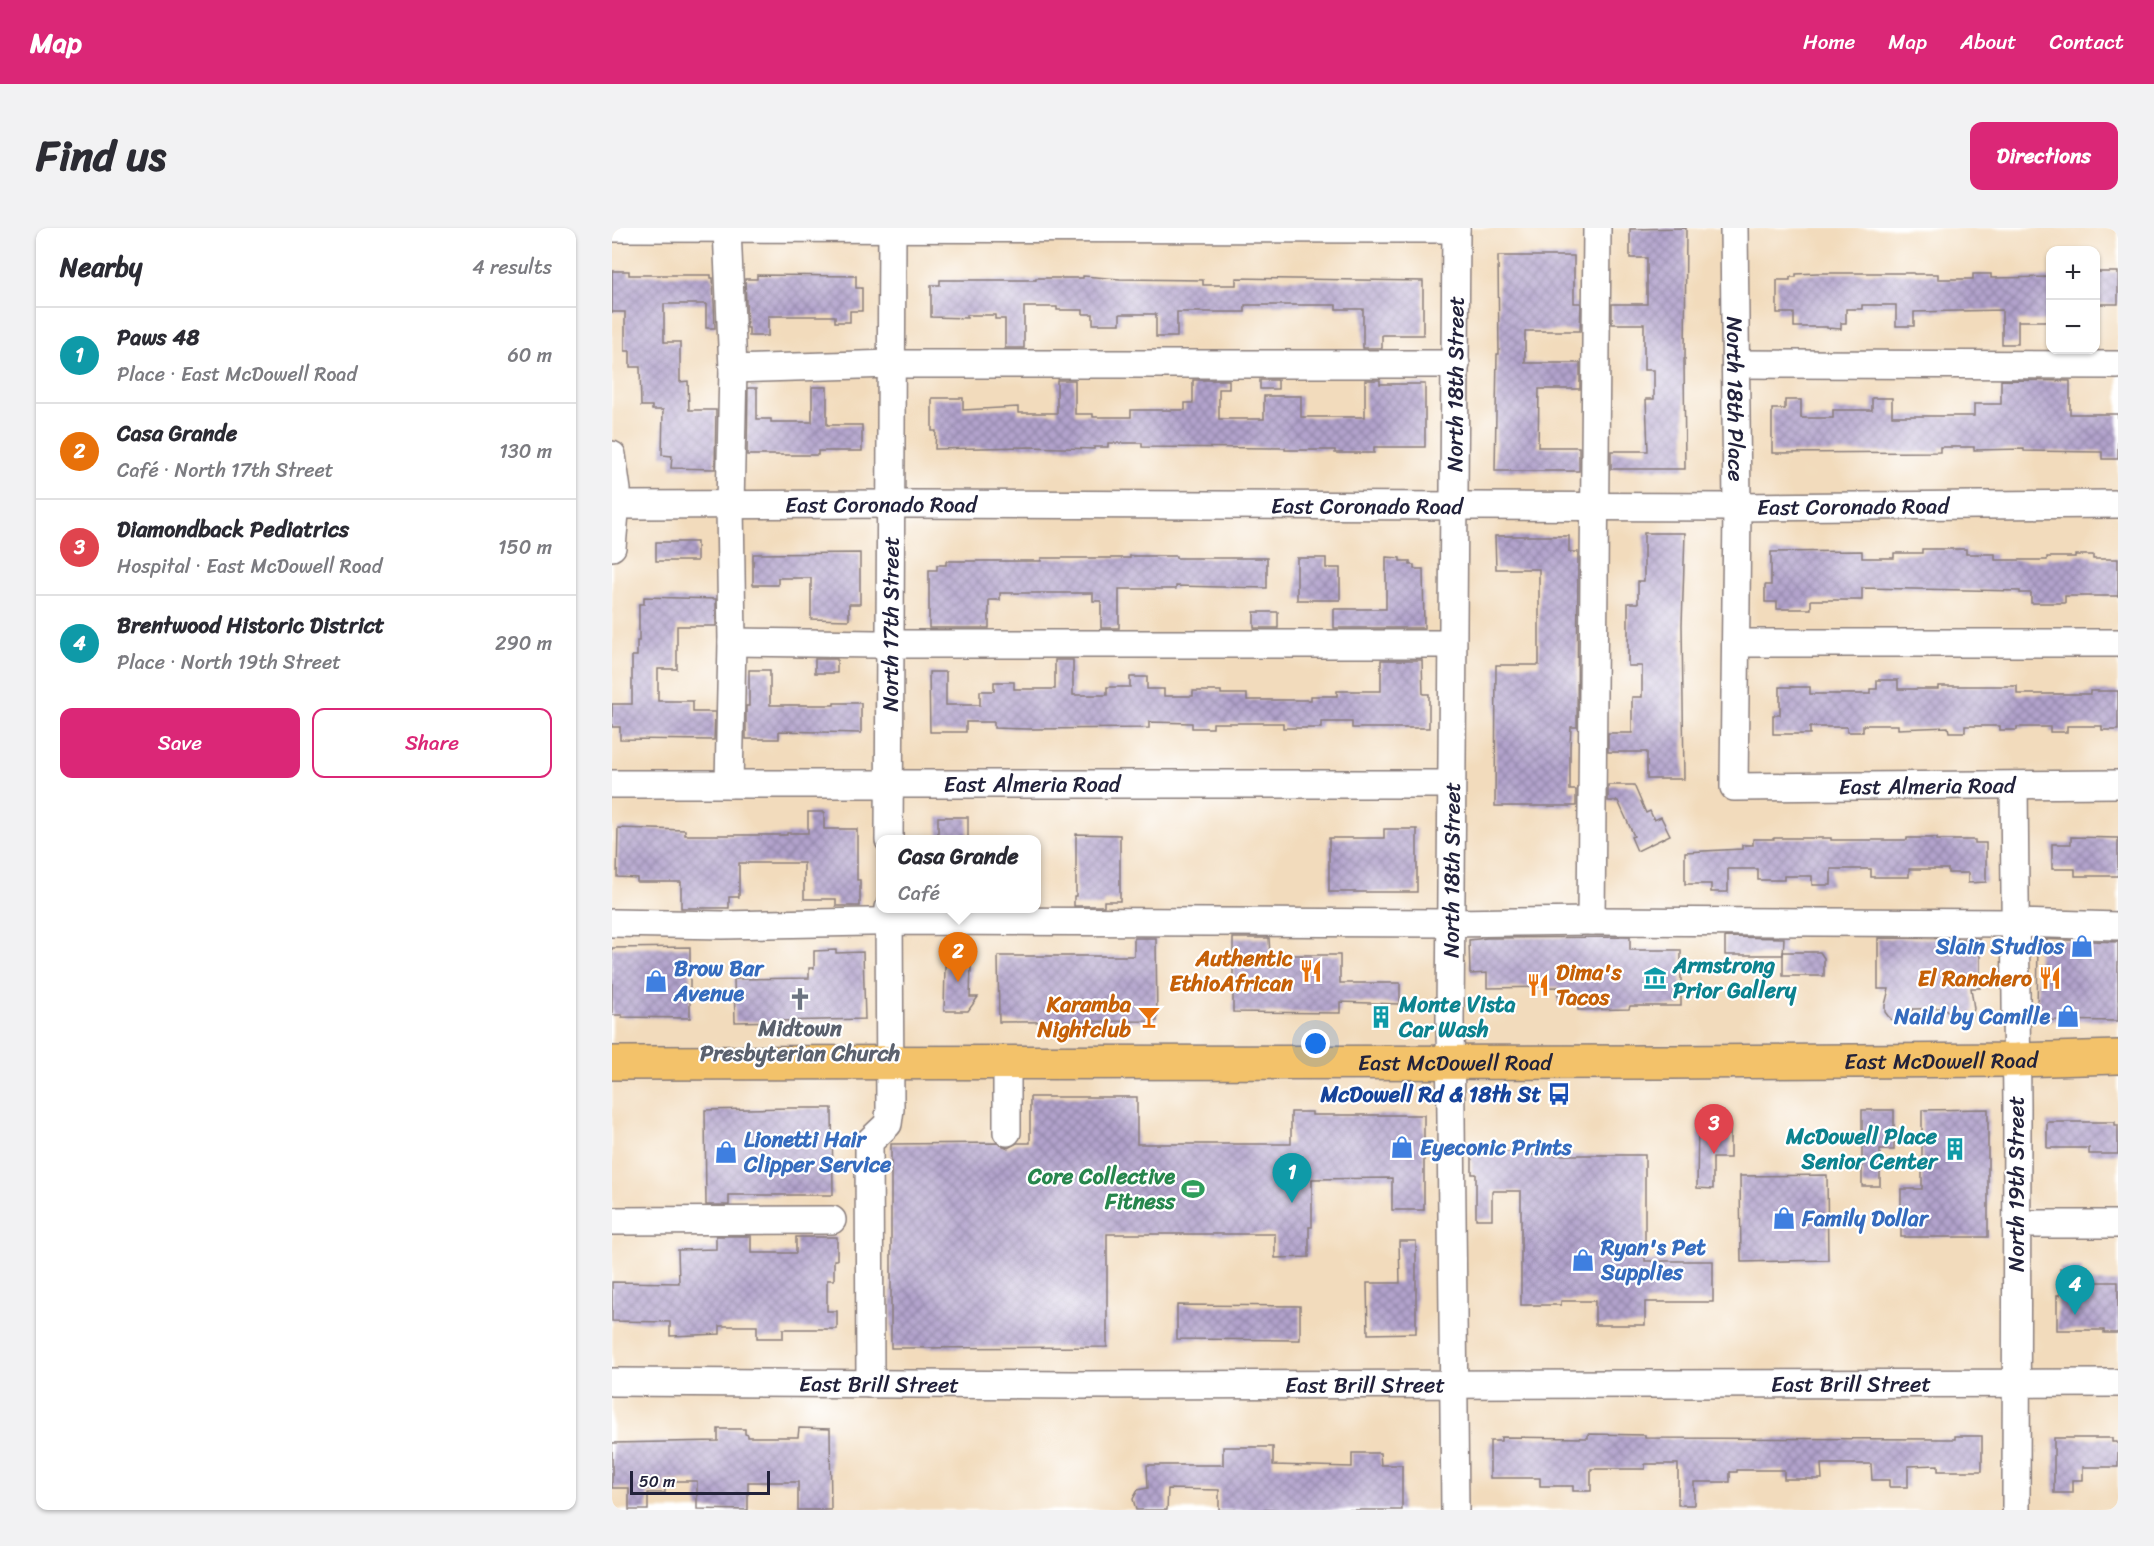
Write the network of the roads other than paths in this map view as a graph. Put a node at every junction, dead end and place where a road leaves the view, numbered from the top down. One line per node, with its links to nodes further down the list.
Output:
1 (612, 228): 2 (street)
2 (728, 228): 3 (street); 11 (street)
3 (892, 228): 6 (street); 7 (street, North 17th Street)
4 (1597, 228): 18 (street)
5 (1734, 228): 9 (street, North 18th Place)
6 (1456, 229): 8 (street, North 18th Street)
7 (892, 364): 8 (street); 11 (street); 13 (street, North 17th Street)
8 (1456, 364): 16 (street, North 18th Street)
9 (1736, 364): 10 (street); 19 (street, North 18th Place)
10 (2118, 365)
11 (734, 369): 15 (street)
12 (612, 455): 17 (street)
13 (890, 504): 15 (street, East Coronado Road); 16 (street, East Coronado Road); 24 (street, North 17th Street)
14 (2118, 504): 19 (street, East Coronado Road)
15 (730, 505): 17 (street, East Coronado Road); 21 (street)
16 (1454, 505): 18 (street, East Coronado Road); 25 (street, North 18th Street)
17 (617, 506): 20 (street)
18 (1595, 507): 19 (street, East Coronado Road); 35 (street)
19 (1737, 507): 22 (street, North 18th Place)
20 (612, 547)
21 (732, 642): 24 (street); 27 (street)
22 (1736, 643): 23 (street); 32 (street, North 18th Place)
23 (2118, 643)
24 (890, 644): 25 (street); 28 (street, North 17th Street)
25 (1452, 644): 29 (street, North 18th Street)
26 (612, 784): 27 (street, East Almeria Road)
27 (729, 784): 28 (street, East Almeria Road)
28 (889, 784): 29 (street, East Almeria Road); 33 (street, North 17th Street)
29 (1451, 784): 37 (street, North 18th Street)
30 (2118, 784): 31 (street, East Almeria Road)
31 (2014, 785): 32 (street, East Almeria Road); 38 (street, North 19th Street)
32 (1734, 787)
33 (889, 835)
34 (889, 915): 36 (street); 37 (street); 45 (street)
35 (1591, 921): 37 (street); 38 (street)
36 (612, 923)
37 (1451, 923): 43 (street, North 18th Street)
38 (2015, 923): 39 (street); 41 (street, North 19th Street)
39 (2118, 926)
40 (2118, 1057): 41 (main road, East McDowell Road)
41 (2016, 1060): 43 (main road, East McDowell Road); 49 (street, North 19th Street)
42 (1007, 1062): 43 (main road, East McDowell Road); 45 (main road, East McDowell Road); 46 (street)
43 (1452, 1062): 55 (street, North 18th Street)
44 (612, 1063): 45 (main road, East McDowell Road)
45 (890, 1063): 54 (street)
46 (1007, 1132)
47 (832, 1220): 48 (street)
48 (612, 1221)
49 (2017, 1224): 50 (street); 52 (street, North 19th Street)
50 (2118, 1224)
51 (612, 1382): 54 (street, East Brill Street)
52 (2016, 1382): 53 (street, East Brill Street); 55 (street, East Brill Street); 57 (street, North 19th Street)
53 (2118, 1383)
54 (870, 1384): 55 (street, East Brill Street)
55 (1455, 1385): 56 (street, North 18th Street)
56 (1455, 1510)
57 (2016, 1510)

